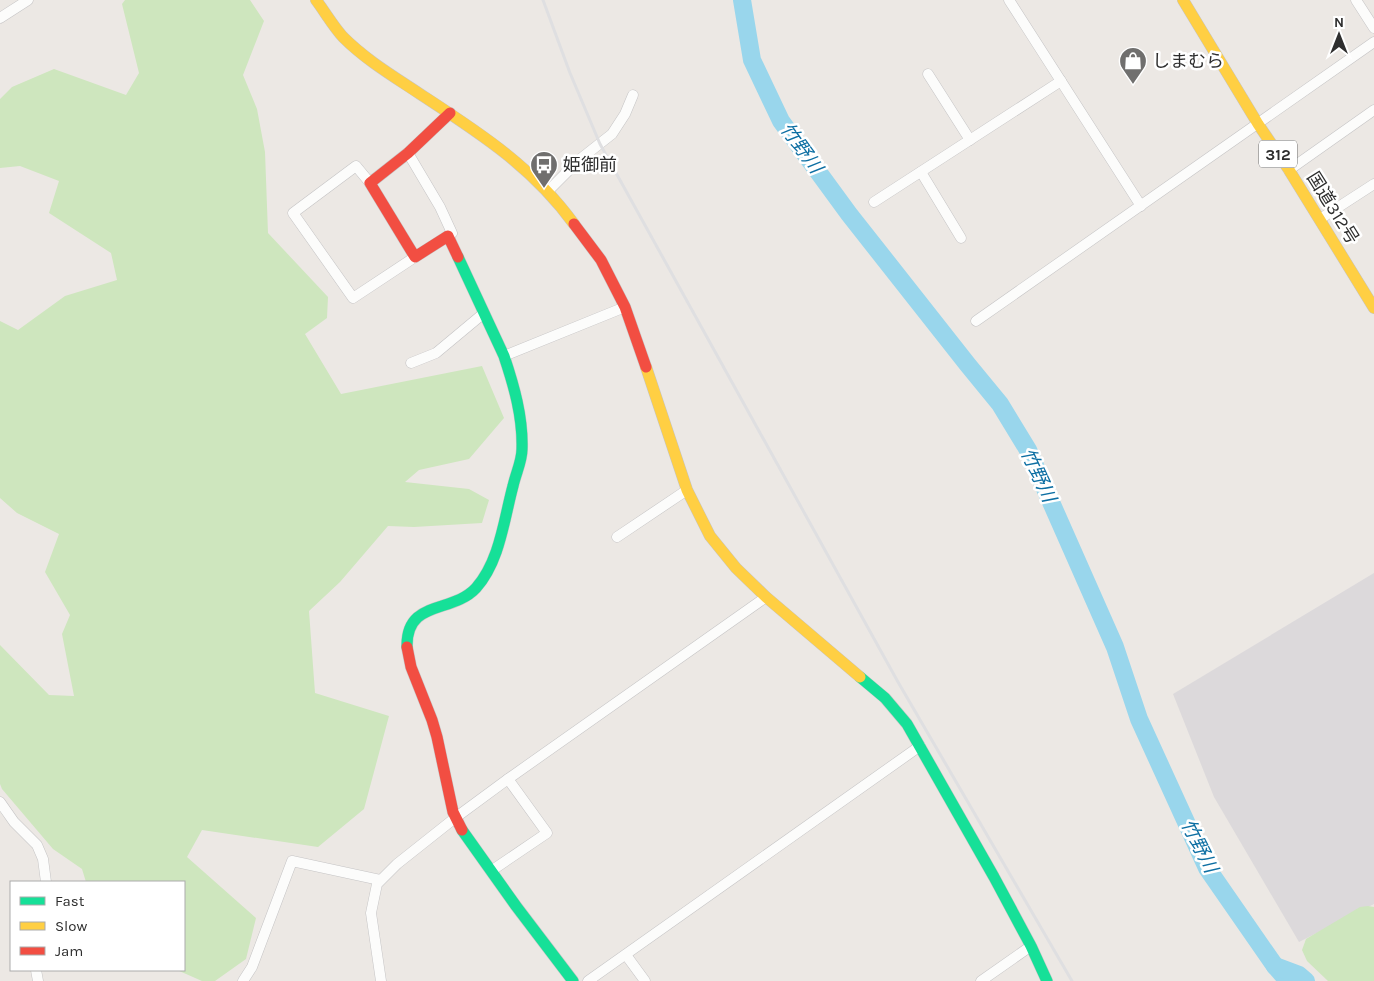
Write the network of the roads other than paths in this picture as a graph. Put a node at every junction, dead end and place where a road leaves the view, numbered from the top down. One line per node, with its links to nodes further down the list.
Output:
1 (28, 0): 6 (street)
2 (316, 0): 13 (main road)
3 (1009, 0): 10 (street)
4 (1356, 0): 7 (street)
5 (1186, 1): 14 (main road, 国道312号 / 312)
6 (0, 18)
7 (1374, 28)
8 (1374, 42): 14 (street)
9 (928, 74): 15 (street)
10 (1061, 81): 15 (street); 23 (street)
11 (633, 95): 21 (street)
12 (1374, 110): 17 (street)
13 (450, 114): 16 (main road); 21 (main road)
14 (1258, 124): 17 (main road, 国道312号 / 312); 23 (street)
15 (970, 140): 18 (street)
16 (408, 153): 19 (main road); 25 (street)
17 (1290, 170): 24 (main road, 国道312号 / 312)
18 (921, 172): 22 (street); 26 (street)
19 (370, 183): 27 (main road); 27 (street)
20 (1374, 184): 24 (street)
21 (548, 191): 28 (main road)
22 (874, 202)
23 (1141, 206): 31 (street)
24 (1320, 219): 29 (main road, 国道312号 / 312)
25 (448, 236): 27 (main road); 30 (main road)
26 (961, 238)
27 (415, 257)
28 (625, 307): 32 (street); 34 (main road)
29 (1374, 308)
30 (484, 313): 32 (main road); 33 (street)
31 (976, 321)
32 (504, 356): 40 (main road)
33 (411, 363)
34 (686, 490): 35 (street); 36 (main road)
35 (617, 537)
36 (766, 596): 37 (main road); 38 (street)
37 (920, 746): 44 (main road); 45 (street)
38 (508, 779): 40 (street); 41 (street)
39 (0, 802): 43 (street)
40 (455, 818): 41 (main road); 42 (street)
41 (491, 871): 48 (main road)
42 (380, 880): 46 (street); 47 (street)
43 (46, 881)
44 (1031, 946): 51 (street); 52 (main road)
45 (626, 955): 49 (street); 50 (street)
46 (243, 981)
47 (381, 981)
48 (572, 981)
49 (588, 981)
50 (646, 981)
51 (982, 981)
52 (1047, 981)

